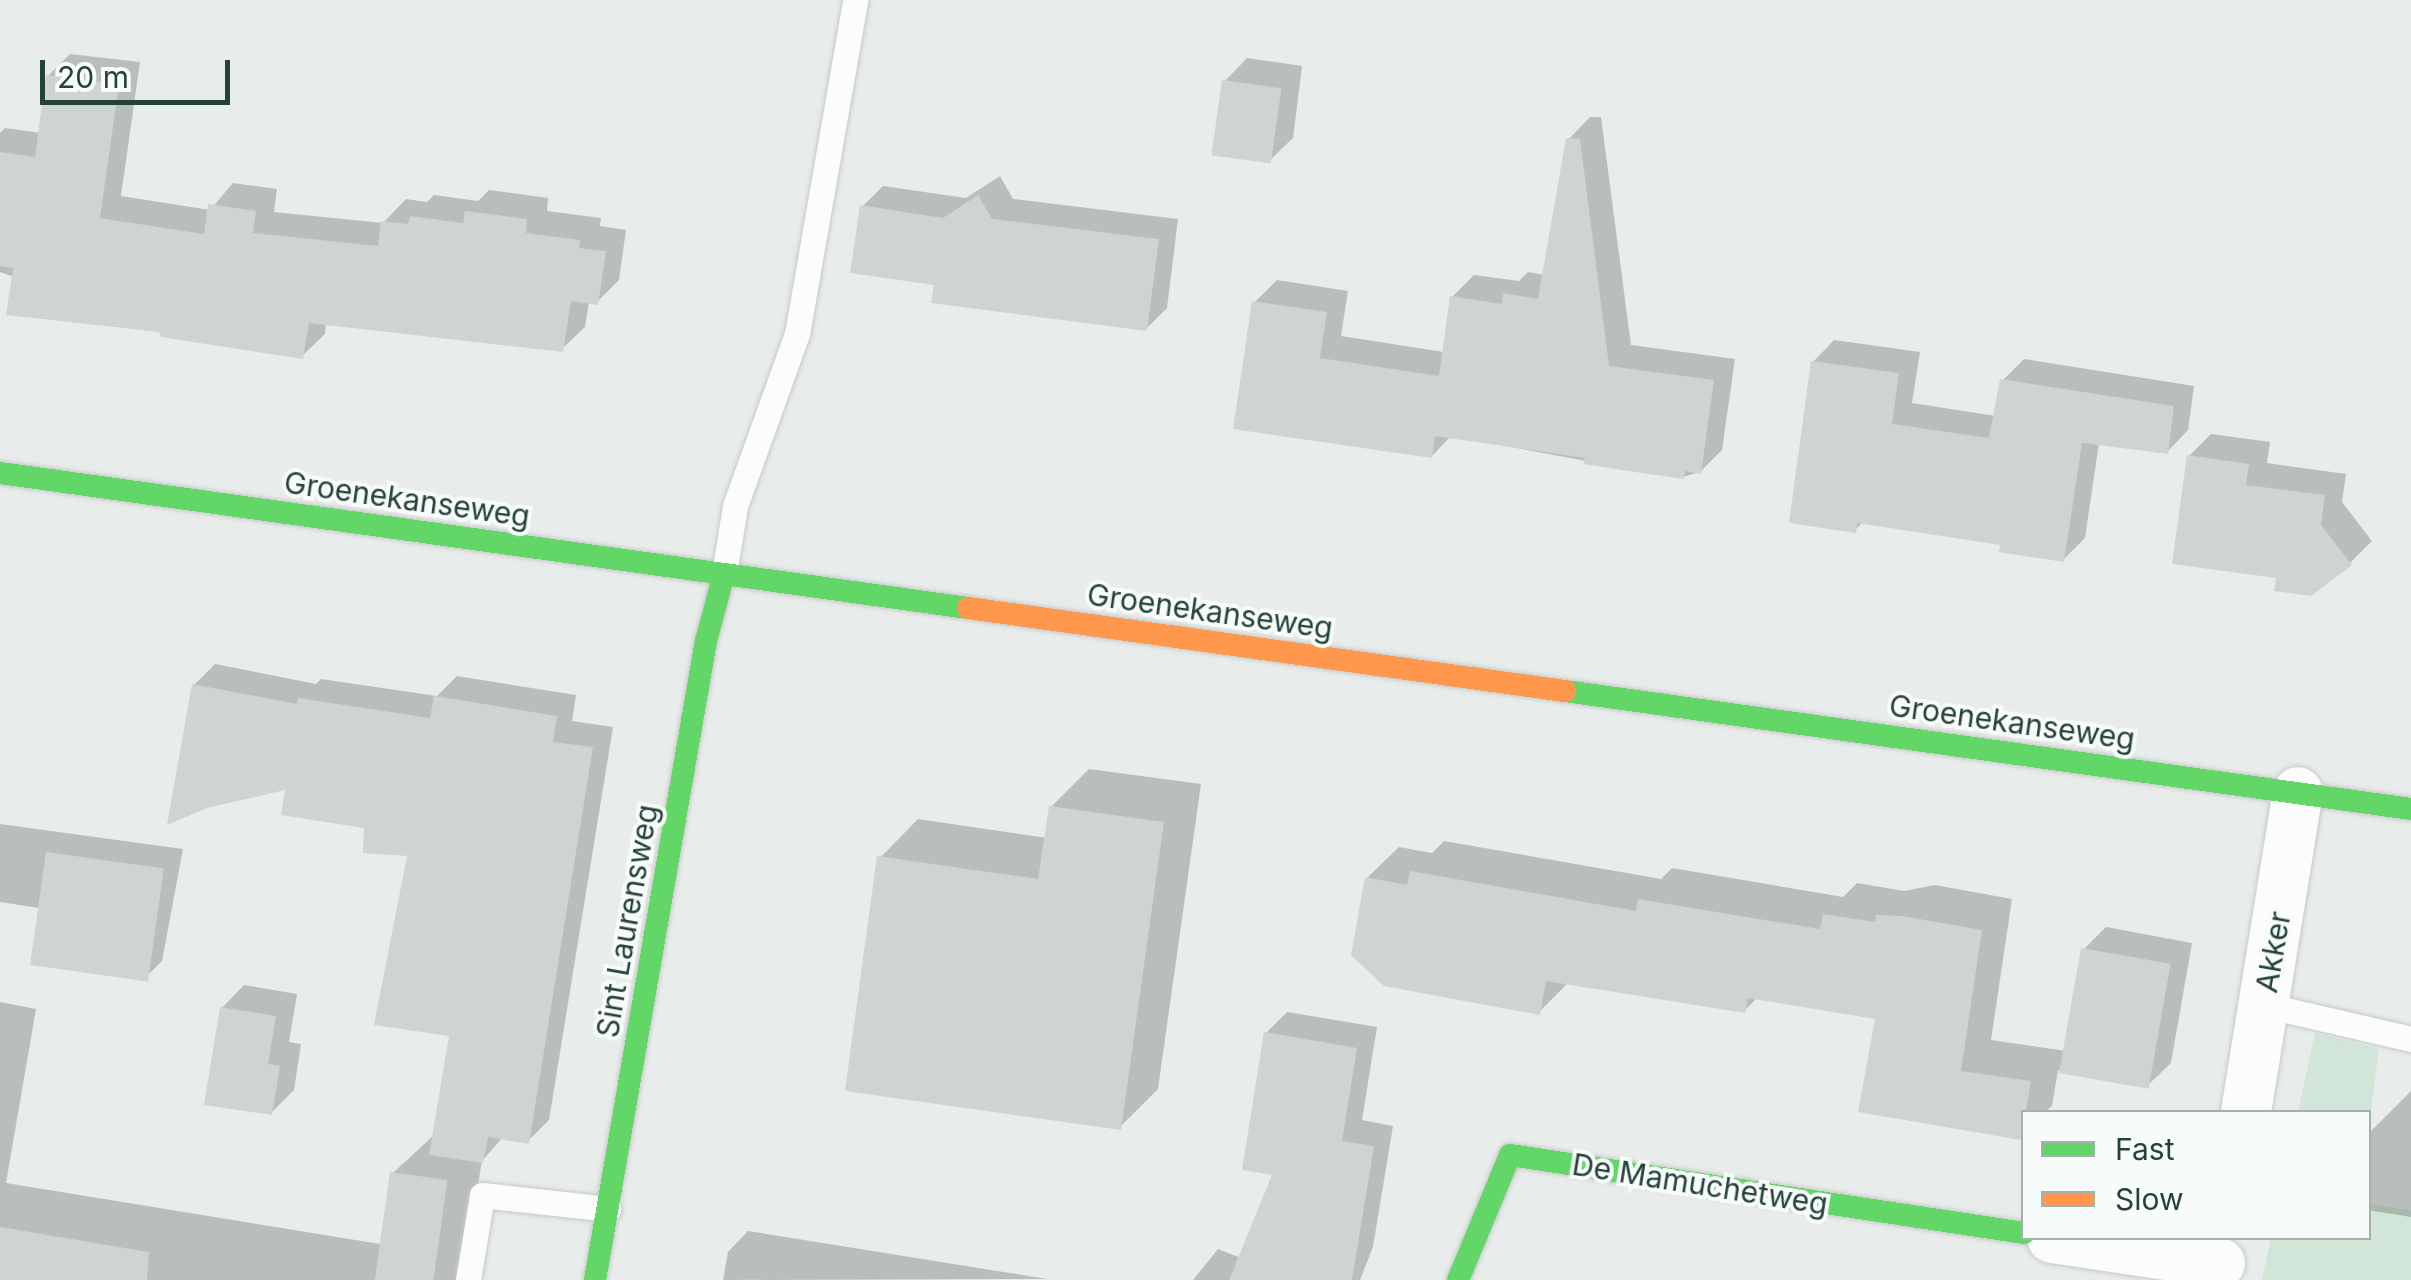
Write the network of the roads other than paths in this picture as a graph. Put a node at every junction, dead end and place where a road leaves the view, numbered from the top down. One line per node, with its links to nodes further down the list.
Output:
1 (855, 0): 3 (lane)
2 (0, 473): 3 (main road, Groenekanseweg)
3 (724, 574): 4 (main road, Groenekanseweg); 9 (main road, Sint Laurensweg)
4 (2298, 792): 5 (main road, Groenekanseweg); 6 (street, Akker)
5 (2411, 809)
6 (2264, 1005): 7 (lane); 8 (street, Akker)
7 (2411, 1039)
8 (2246, 1110)
9 (608, 1209): 13 (lane); 14 (main road, Sint Laurensweg)
10 (2021, 1233): 15 (main road, De Mamuchetweg)
11 (2067, 1240): 12 (street)
12 (2221, 1260)
13 (468, 1280)
14 (596, 1280)
15 (1458, 1280)

